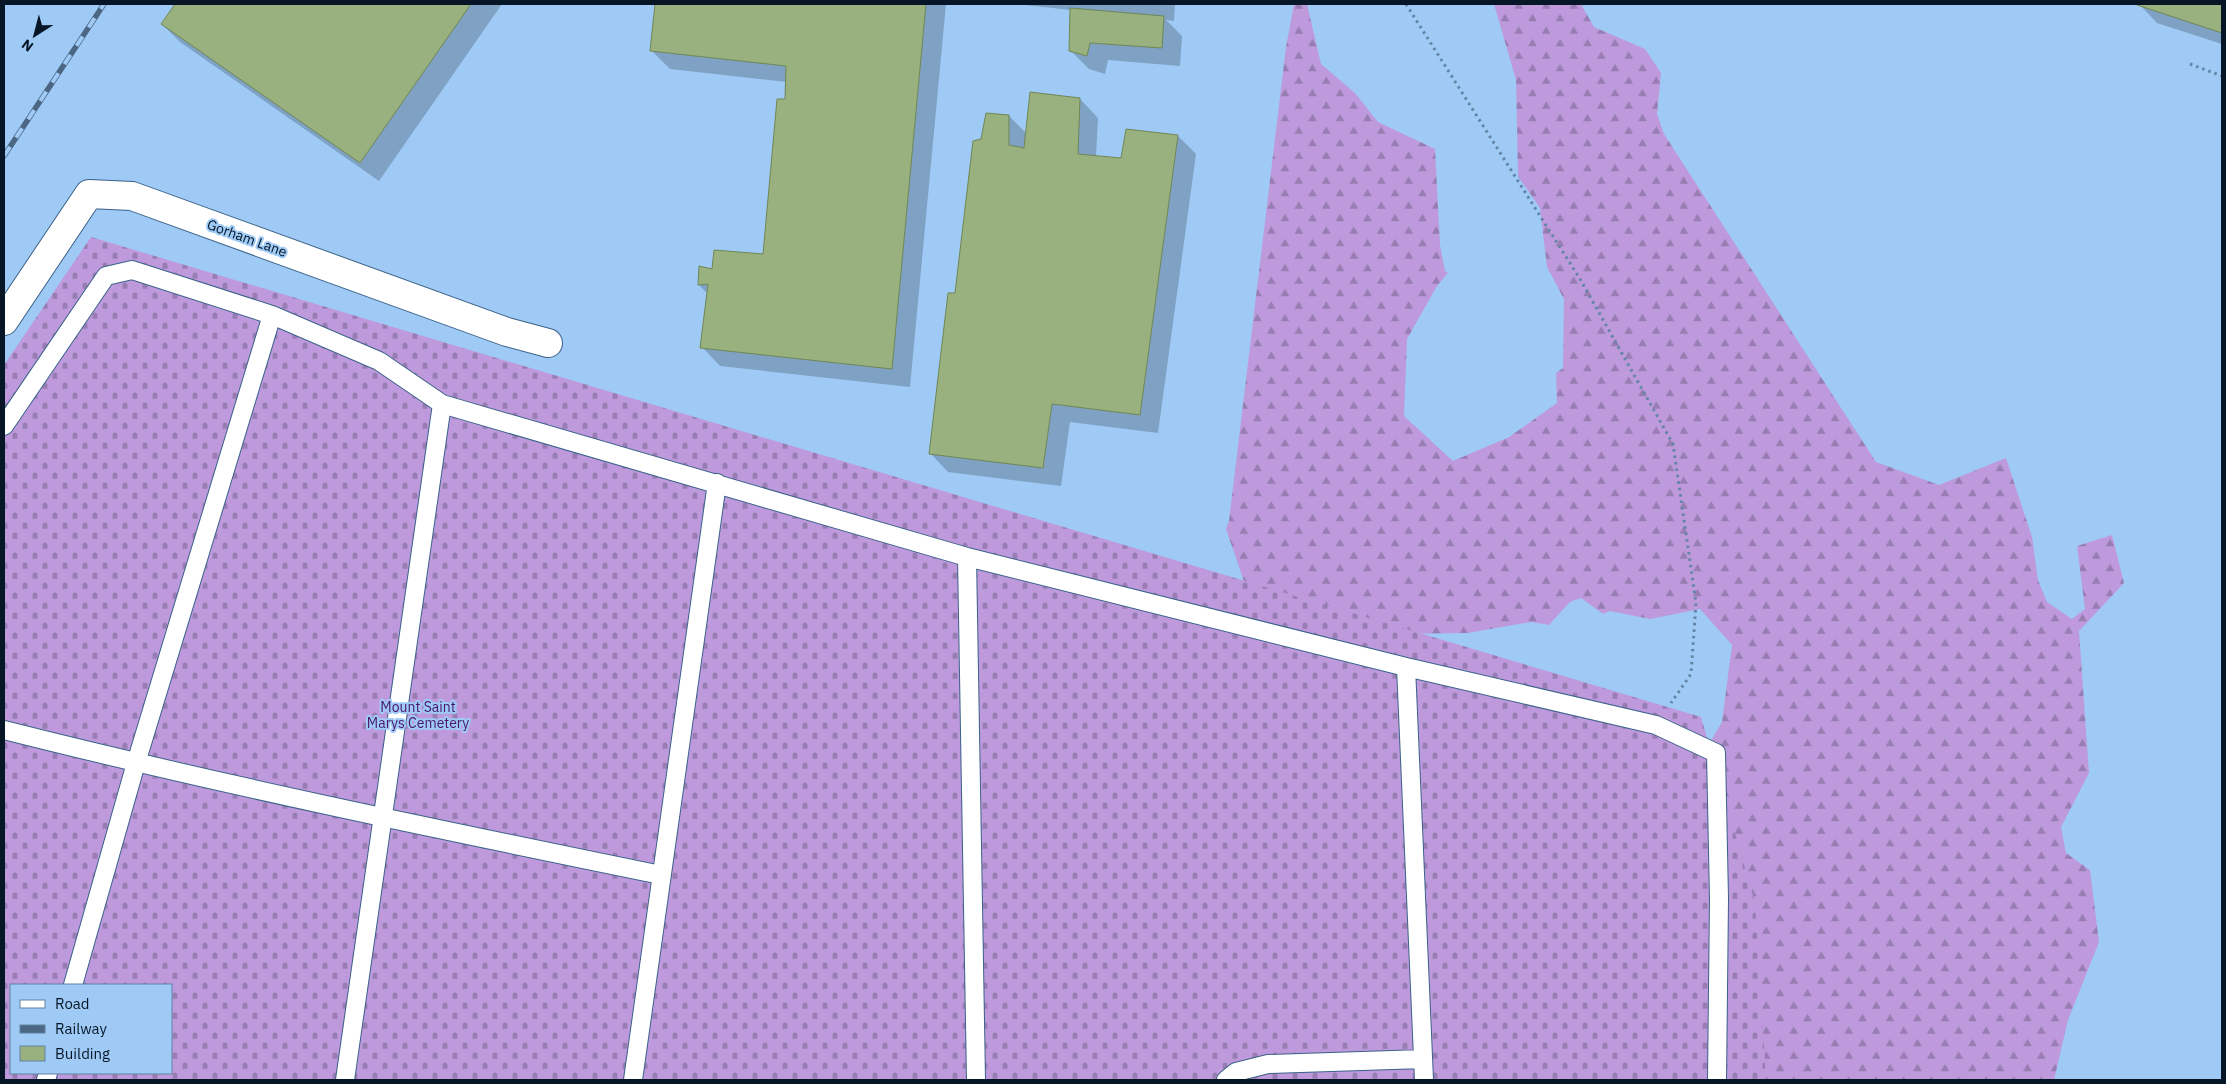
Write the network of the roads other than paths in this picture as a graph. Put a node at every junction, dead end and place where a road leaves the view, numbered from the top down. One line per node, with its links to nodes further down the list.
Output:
1 (272, 315): 4 (lane); 5 (lane); 10 (lane)
2 (4, 321): 3 (street, Gorham Lane)
3 (548, 344)
4 (442, 404): 6 (lane); 11 (lane)
5 (4, 426)
6 (716, 483): 7 (lane); 12 (lane)
7 (967, 557): 8 (lane); 17 (lane)
8 (1406, 667): 14 (lane); 20 (lane)
9 (4, 730): 10 (lane)
10 (136, 763): 11 (lane); 13 (lane)
11 (382, 818): 12 (lane); 15 (lane)
12 (662, 875): 16 (lane)
13 (73, 984)
14 (1423, 1059): 18 (lane); 19 (lane)
15 (345, 1080)
16 (633, 1080)
17 (976, 1080)
18 (1226, 1080)
19 (1424, 1080)
20 (1717, 1080)

